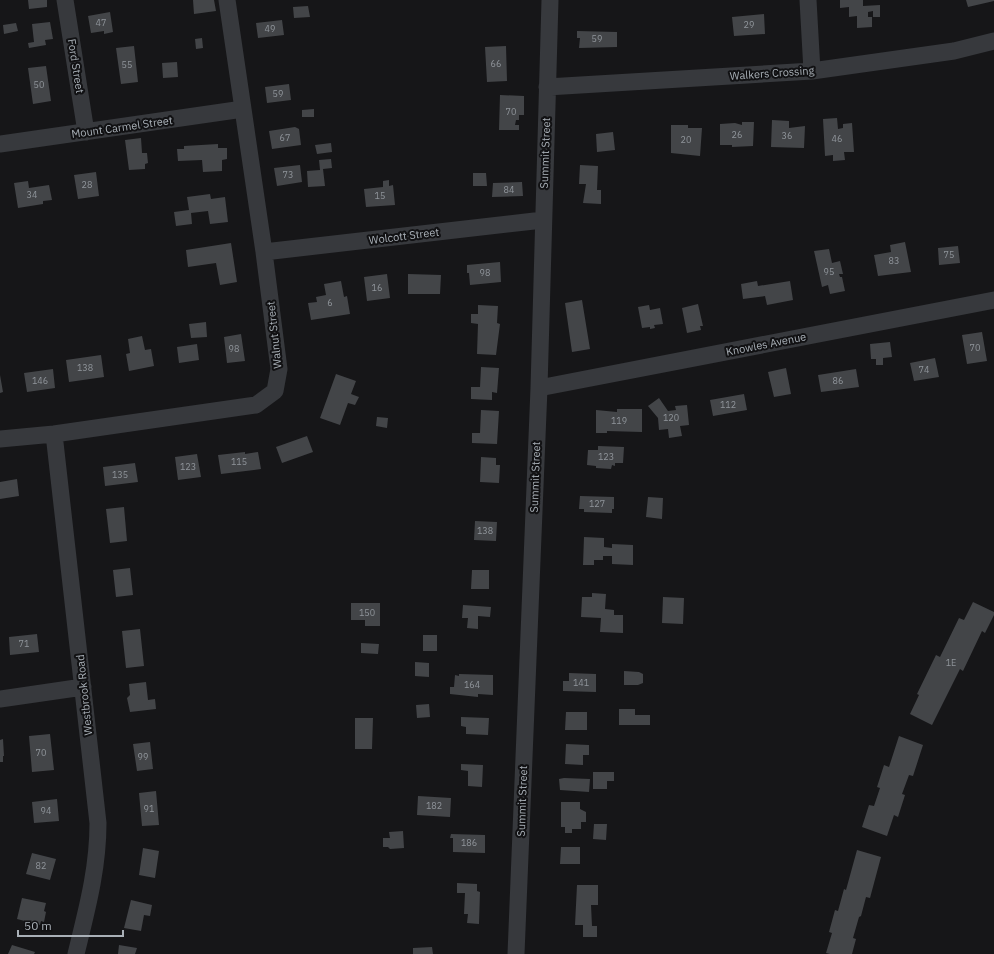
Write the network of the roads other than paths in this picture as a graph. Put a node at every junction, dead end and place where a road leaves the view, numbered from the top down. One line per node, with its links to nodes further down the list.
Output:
1 (65, 0): 9 (street, Ford Street)
2 (227, 0): 8 (street, Walnut Street)
3 (550, 0): 7 (street, Summit Street)
4 (808, 0): 6 (street)
5 (994, 41): 6 (street, Walkers Crossing)
6 (812, 71): 7 (street, Walkers Crossing)
7 (547, 87): 11 (street, Summit Street)
8 (244, 109): 9 (street, Mount Carmel Street); 12 (street, Walnut Street)
9 (86, 132): 10 (street, Mount Carmel Street)
10 (0, 144)
11 (543, 220): 12 (street, Wolcott Street); 14 (street, Summit Street)
12 (264, 252): 15 (street, Walnut Street)
13 (994, 300): 14 (street, Knowles Avenue)
14 (538, 388): 20 (street, Summit Street)
15 (54, 434): 16 (street, Walnut Street); 17 (street, Westbrook Road)
16 (0, 439)
17 (83, 687): 18 (street); 19 (street, Westbrook Road)
18 (0, 699)
19 (76, 954)
20 (516, 954)

